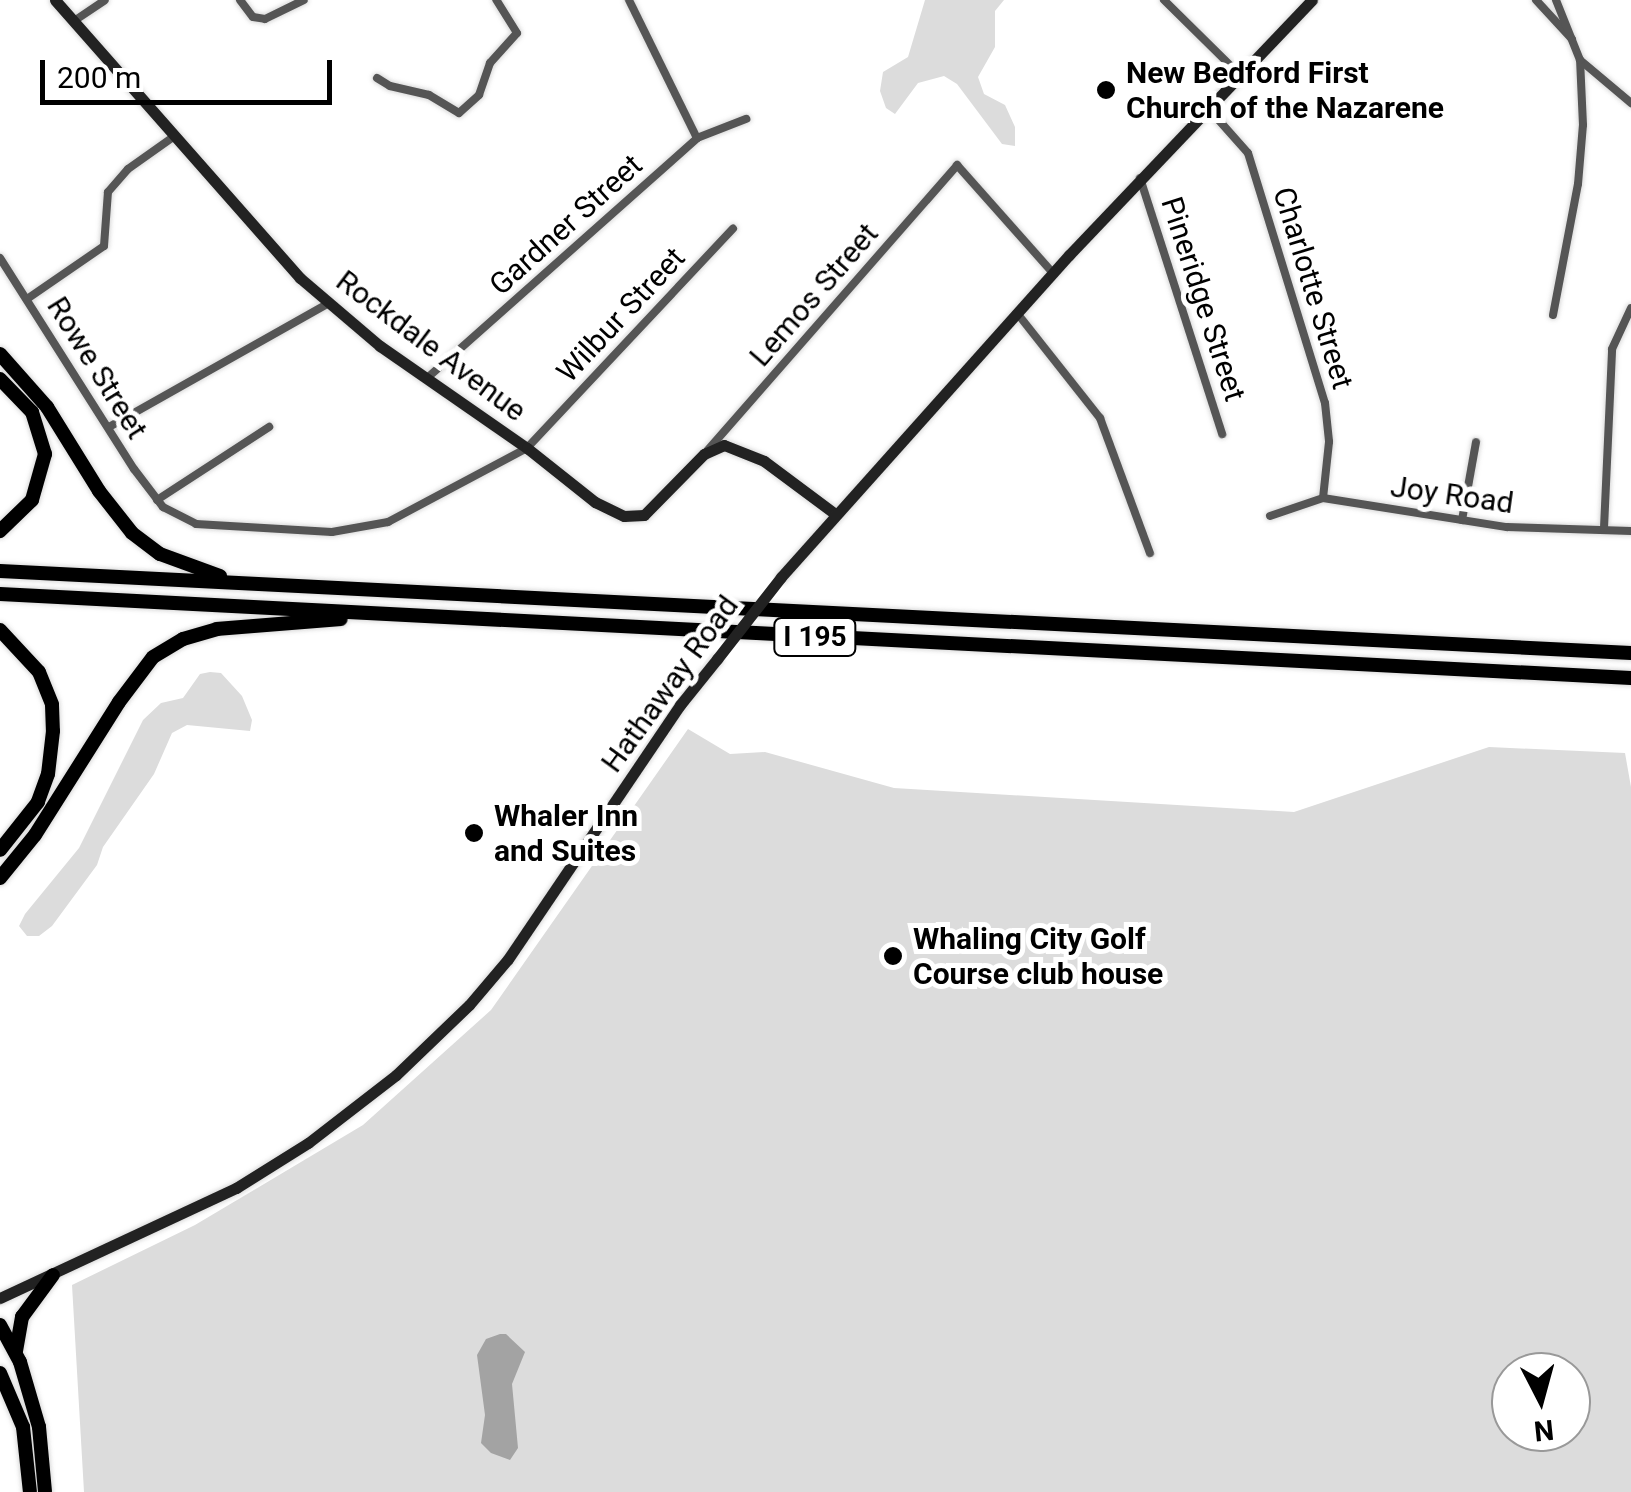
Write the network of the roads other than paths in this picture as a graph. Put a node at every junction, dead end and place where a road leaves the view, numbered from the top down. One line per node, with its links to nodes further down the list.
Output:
1 (55, 0): 11 (main road, Rockdale Avenue)
2 (105, 0): 11 (street)
3 (240, 0): 4 (street)
4 (304, 0)
5 (496, 0): 15 (street)
6 (629, 0): 20 (street)
7 (1164, 0): 14 (street)
8 (1312, 0): 14 (main road, Hathaway Road)
9 (1536, 0): 12 (street)
10 (1556, 0): 12 (street)
11 (74, 21): 19 (main road, Rockdale Avenue)
12 (1575, 42): 13 (street)
13 (1580, 60): 16 (street); 29 (street)
14 (1239, 74): 17 (main road, Hathaway Road)
15 (377, 78)
16 (1631, 102)
17 (1208, 108): 21 (main road, Hathaway Road); 39 (street, Charlotte Street)
18 (746, 118): 20 (street, Gardner Street)
19 (174, 137): 25 (street); 26 (main road, Rockdale Avenue)
20 (697, 138): 32 (street, Gardner Street)
21 (1140, 178): 24 (main road, Hathaway Road); 35 (street, Pineridge Street)
22 (733, 229): 37 (street, Wilbur Street)
23 (0, 258): 25 (street, Rowe Street)
24 (1052, 273): 28 (main road, Hathaway Road); 38 (street, Lemos Street)
25 (26, 299): 34 (street, Rowe Street)
26 (328, 303): 32 (main road, Rockdale Avenue); 34 (street)
27 (1631, 308): 44 (street)
28 (1017, 313): 41 (main road, Hathaway Road); 47 (street)
29 (1554, 315)
30 (0, 354): 49 (highway)
31 (0, 379): 45 (highway)
32 (426, 379): 37 (main road, Rockdale Avenue)
33 (269, 427): 40 (street)
34 (109, 428): 40 (street, Rowe Street)
35 (1222, 434)
36 (1476, 442): 43 (street)
37 (527, 448): 38 (main road, Rockdale Avenue); 40 (street, Wilbur Street)
38 (704, 454): 41 (main road)
39 (1323, 498): 42 (street, Joy Road); 43 (street, Joy Road)
40 (157, 500)
41 (834, 514): 57 (main road, Hathaway Road, bridge)
42 (1270, 516)
43 (1462, 520): 44 (street, Joy Road)
44 (1604, 528): 46 (street, Joy Road)
45 (0, 531)
46 (1631, 531)
47 (1150, 554)
48 (0, 570): 49 (highway, I 195)
49 (245, 582): 53 (highway, I 195)
50 (0, 594): 51 (highway, I 195)
51 (394, 616): 54 (highway, I 195); 56 (highway)
52 (0, 630): 55 (highway)
53 (1631, 653)
54 (1631, 678)
55 (0, 850)
56 (0, 878)
57 (53, 1274): 58 (main road, Hathaway Road); 60 (highway)
58 (0, 1298)
59 (0, 1325): 60 (highway)
60 (16, 1352): 63 (highway)
61 (1, 1375): 62 (highway)
62 (30, 1492)
63 (45, 1492)

